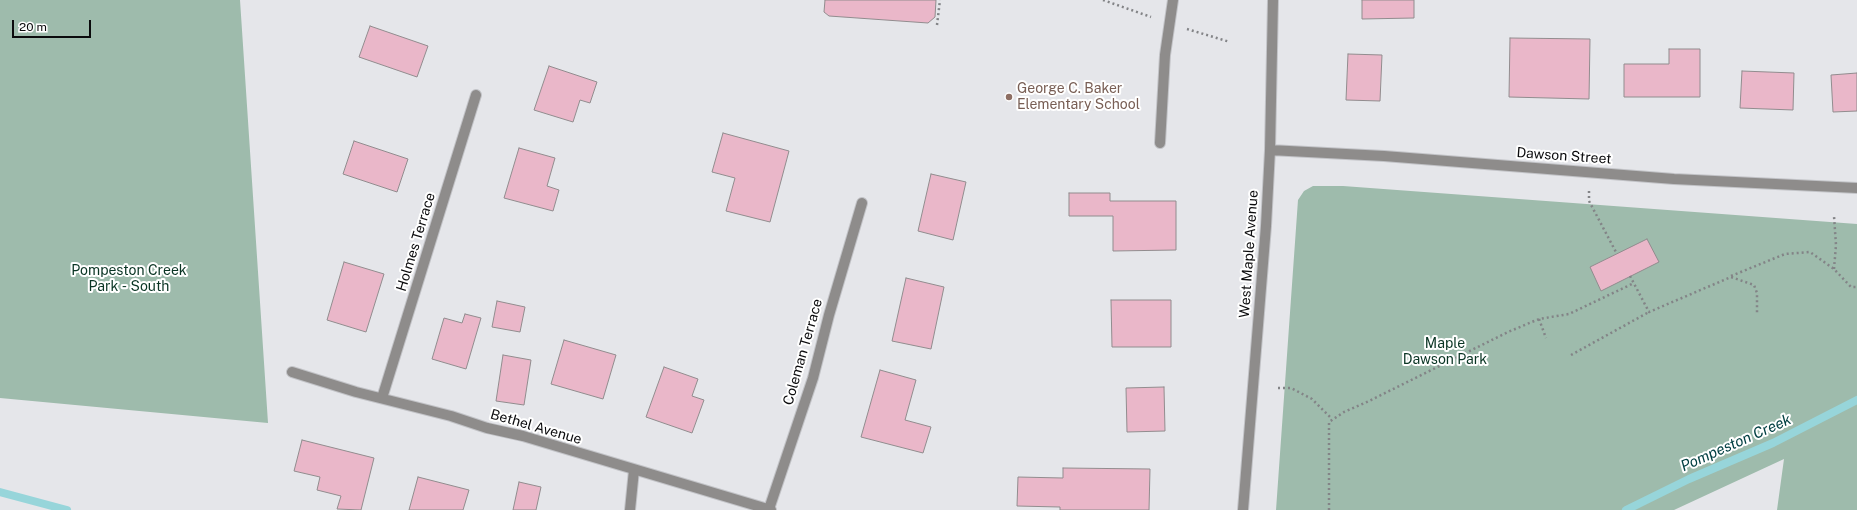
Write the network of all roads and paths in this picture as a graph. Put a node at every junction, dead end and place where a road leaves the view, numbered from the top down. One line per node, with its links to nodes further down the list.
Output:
1 (940, 0): 6 (path)
2 (1103, 0): 5 (path)
3 (1173, 0): 10 (street)
4 (1273, 0): 11 (street, West Maple Avenue)
5 (1152, 18)
6 (937, 25)
7 (1187, 29): 8 (path)
8 (1230, 42)
9 (476, 95): 29 (street, Holmes Terrace)
10 (1160, 143)
11 (1270, 150): 12 (street, Dawson Street); 34 (street, West Maple Avenue)
12 (1857, 188)
13 (1589, 201): 16 (path)
14 (862, 203): 33 (street, Coleman Terrace)
15 (1834, 216): 17 (path)
16 (1617, 254)
17 (1834, 269): 19 (path); 21 (path)
18 (1630, 276): 20 (path)
19 (1731, 277): 22 (path); 23 (path)
20 (1634, 283): 22 (path); 24 (path)
21 (1857, 287)
22 (1649, 312): 26 (path)
23 (1757, 315)
24 (1539, 319): 25 (path); 30 (path)
25 (1546, 338)
26 (1571, 356)
27 (292, 372): 29 (street, Bethel Avenue)
28 (1278, 388): 30 (path)
29 (382, 398): 31 (street, Bethel Avenue)
30 (1332, 419): 35 (path)
31 (634, 470): 32 (street); 33 (street, Bethel Avenue)
32 (630, 510)
33 (770, 510)
34 (1243, 510)
35 (1329, 510)

